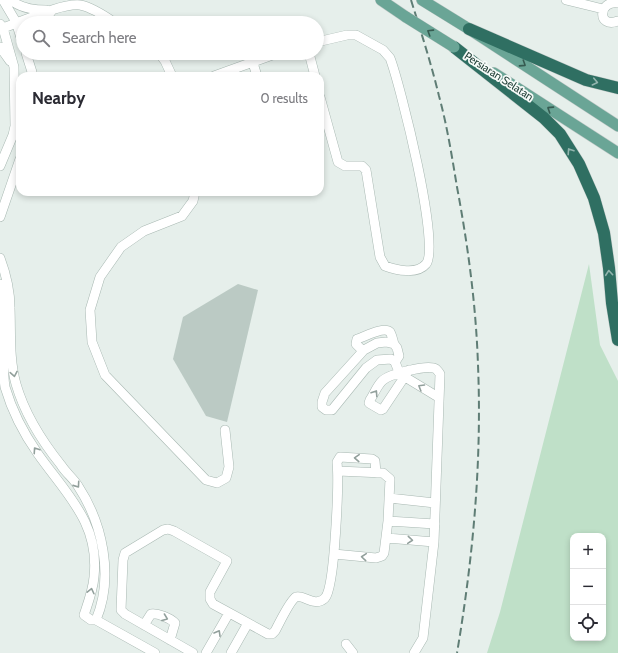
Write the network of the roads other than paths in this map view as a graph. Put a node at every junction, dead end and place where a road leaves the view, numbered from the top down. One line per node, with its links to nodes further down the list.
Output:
1 (3, 0): 14 (street)
2 (11, 0): 9 (street)
3 (380, 0): 19 (main road, Persiaran Selatan, one-way to 3, bridge)
4 (422, 0): 16 (main road)
5 (566, 0): 8 (street)
6 (617, 2): 8 (street)
7 (88, 4): 9 (street); 12 (street)
8 (603, 9): 13 (street)
9 (53, 10): 10 (street); 11 (street)
10 (34, 16)
11 (47, 16)
12 (105, 16)
13 (618, 21)
14 (16, 22): 15 (street)
15 (1, 27): 26 (street)
16 (469, 28): 33 (highway, one-way to 33); 35 (main road, one-way to 35)
17 (324, 41): 34 (street)
18 (0, 47): 26 (street)
19 (454, 47): 36 (main road, Persiaran Selatan, one-way to 19); 46 (highway, one-way to 19)
20 (28, 60): 27 (street)
21 (33, 60): 28 (street)
22 (165, 60): 29 (street)
23 (260, 60): 25 (street)
24 (311, 60): 32 (street)
25 (253, 63): 30 (street); 31 (street)
26 (14, 67): 37 (street)
27 (31, 72)
28 (32, 72)
29 (170, 72)
30 (226, 72)
31 (256, 72)
32 (314, 72)
33 (618, 88)
34 (324, 111)
35 (618, 126)
36 (618, 153)
37 (0, 166)
38 (16, 170): 39 (street)
39 (8, 193): 41 (street); 42 (street)
40 (194, 196): 51 (street)
41 (0, 203)
42 (0, 217)
43 (0, 258): 45 (street)
44 (0, 284): 45 (street)
45 (4, 336): 47 (street); 62 (street, one-way to 62)
46 (618, 340)
47 (1, 356): 62 (street, one-way to 47)
48 (396, 362): 48 (street); 49 (street)
49 (404, 373): 50 (street, one-way to 49); 50 (street)
50 (438, 397): 55 (street)
51 (225, 430)
52 (338, 470): 53 (street); 53 (street, one-way to 52); 60 (street)
53 (376, 473): 54 (street)
54 (389, 498): 55 (street); 56 (street)
55 (435, 503): 57 (street)
56 (388, 521): 57 (street); 58 (street)
57 (435, 524): 59 (street)
58 (387, 538): 59 (street, one-way to 59); 60 (street, one-way to 60)
59 (434, 542): 72 (street)
60 (334, 554): 63 (street)
61 (229, 613): 63 (street); 64 (street); 69 (street, one-way to 61)
62 (96, 620): 67 (street)
63 (248, 623): 70 (street)
64 (144, 625): 65 (street); 65 (street, one-way to 65)
65 (170, 640): 68 (street)
66 (346, 644): 71 (street)
67 (155, 653)
68 (193, 653)
69 (206, 653)
70 (231, 653)
71 (353, 653)
72 (414, 653)

